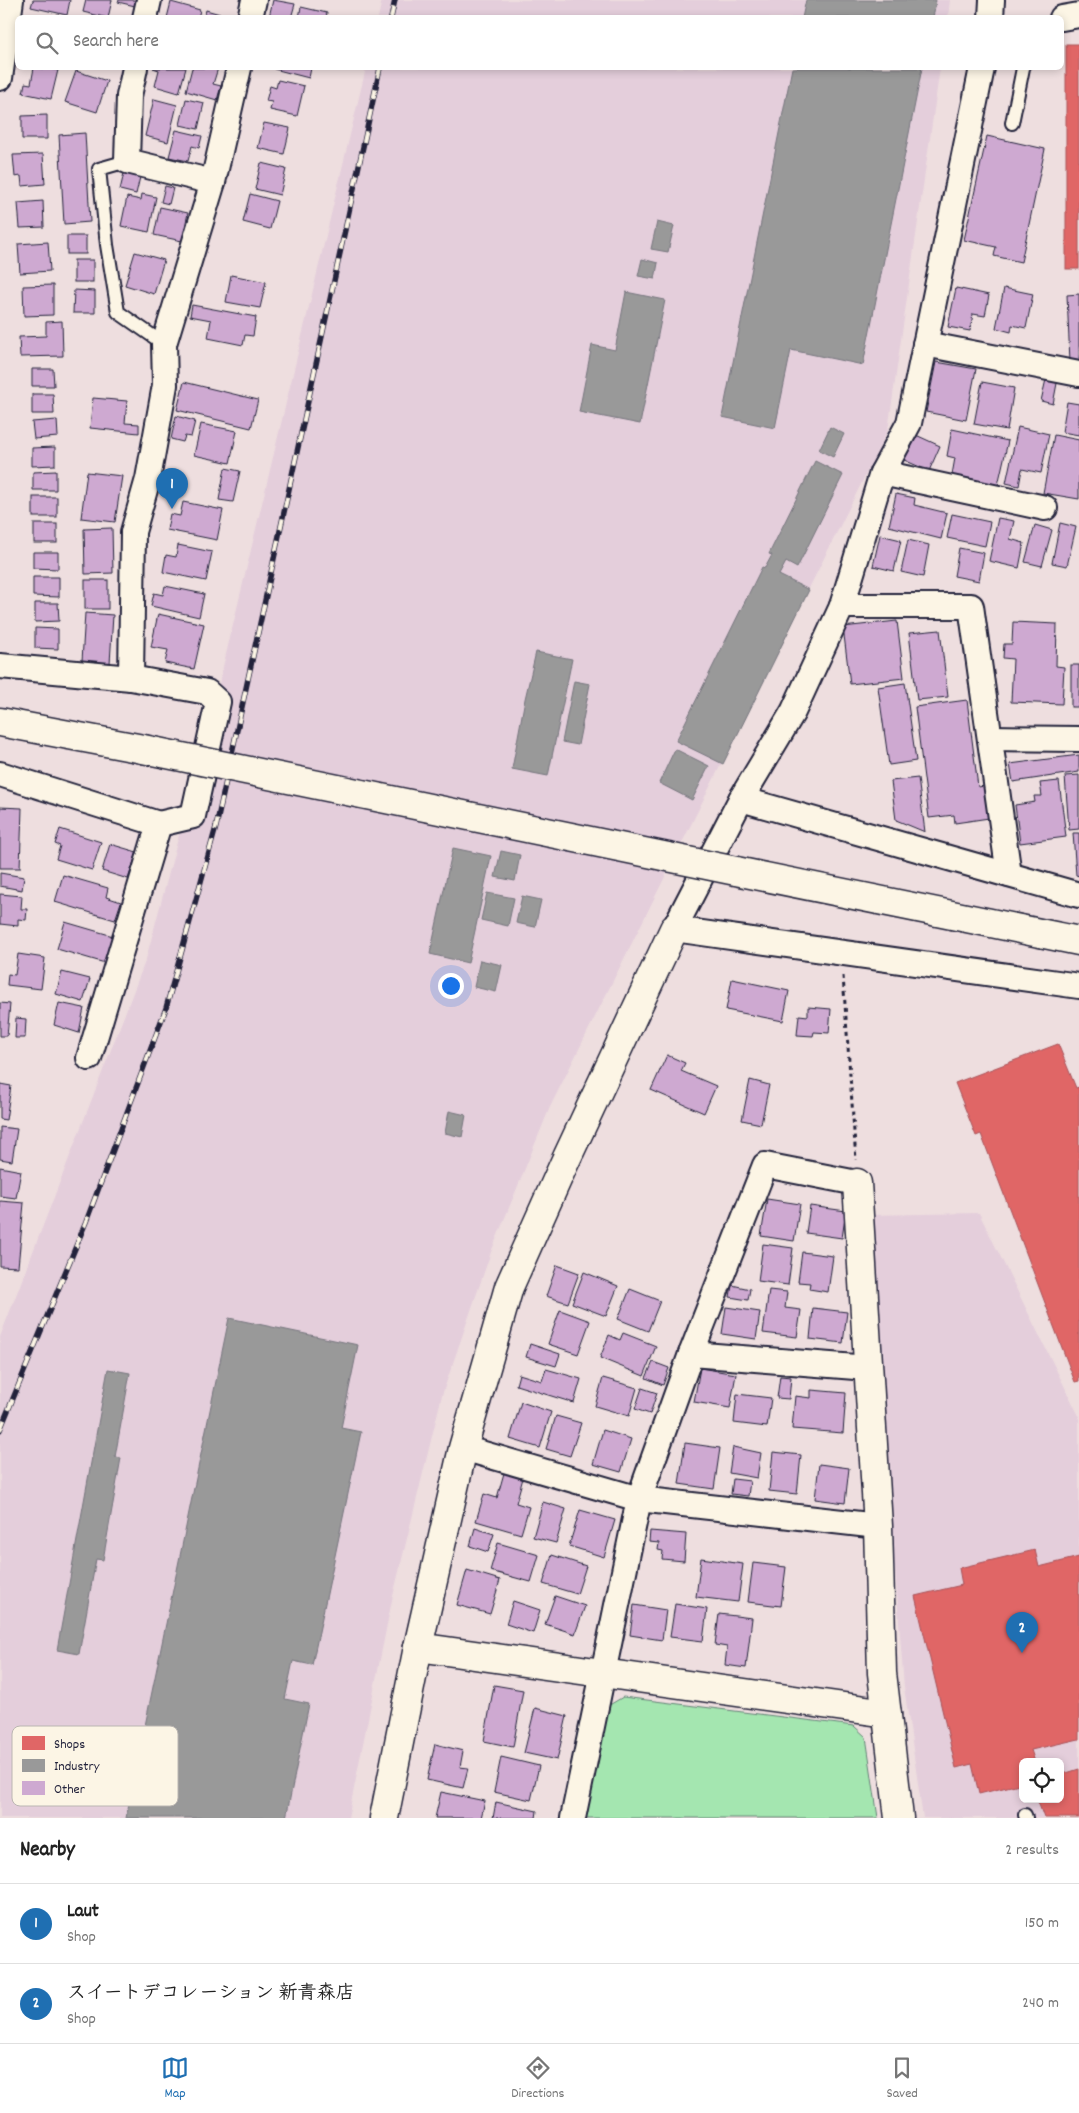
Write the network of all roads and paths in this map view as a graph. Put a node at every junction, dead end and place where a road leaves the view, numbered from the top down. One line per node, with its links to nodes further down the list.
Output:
1 (11, 0): 14 (street)
2 (149, 0): 5 (street)
3 (254, 0): 6 (street)
4 (992, 0): 7 (street)
5 (146, 15)
6 (251, 15)
7 (991, 15)
8 (1079, 15): 9 (street)
9 (1064, 18)
10 (135, 70): 16 (street)
11 (239, 70): 17 (street)
12 (982, 70): 19 (street)
13 (1022, 70): 15 (lane)
14 (0, 78)
15 (1012, 123)
16 (127, 161): 17 (street); 18 (lane)
17 (213, 182): 18 (street)
18 (164, 344): 25 (street)
19 (925, 344): 20 (street); 21 (street)
20 (1079, 374)
21 (882, 473): 22 (street); 23 (street)
22 (1045, 508)
23 (842, 606): 27 (street); 30 (street)
24 (0, 666): 25 (street)
25 (131, 678): 31 (street)
26 (0, 722): 35 (street, bridge)
27 (990, 738): 28 (street); 32 (street)
28 (1079, 739)
29 (0, 774): 31 (street)
30 (741, 799): 32 (street); 34 (street)
31 (159, 824): 38 (street)
32 (1009, 875): 33 (street)
33 (1079, 895)
34 (674, 929): 36 (street); 42 (street)
35 (1079, 941)
36 (842, 953): 37 (street); 39 (path)
37 (1079, 986)
38 (89, 1058)
39 (857, 1183): 40 (street); 41 (street)
40 (691, 1354): 41 (street); 43 (street)
41 (868, 1368): 44 (street)
42 (463, 1448): 43 (street); 45 (street)
43 (639, 1500): 44 (street); 46 (street)
44 (878, 1526): 47 (street)
45 (418, 1647): 46 (street); 48 (street)
46 (602, 1674): 47 (street); 49 (street)
47 (887, 1712): 50 (street)
48 (384, 1818)
49 (573, 1818)
50 (899, 1818)

